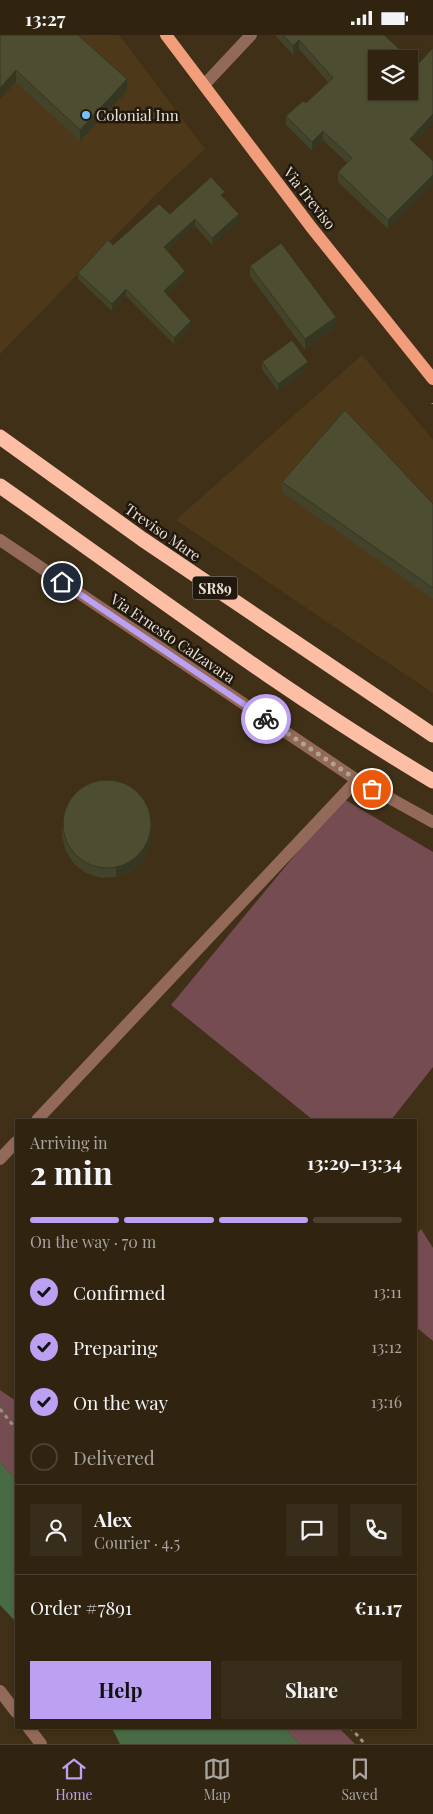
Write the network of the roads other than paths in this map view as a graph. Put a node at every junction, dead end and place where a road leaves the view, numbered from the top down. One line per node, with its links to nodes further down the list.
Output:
1 (166, 35): 3 (main road, Via Treviso)
2 (251, 35): 3 (street)
3 (204, 85): 4 (main road, Via Treviso)
4 (433, 379)
5 (0, 437): 8 (highway, Treviso Mare / SR89)
6 (0, 486): 10 (highway, SR89)
7 (0, 540): 9 (street, Via Ernesto Calzavara)
8 (433, 735)
9 (357, 780): 11 (street, Via Ernesto Calzavara); 12 (street)
10 (433, 781)
11 (433, 822)
12 (38, 1119)
13 (15, 1143): 14 (street)
14 (0, 1159)
15 (0, 1691): 16 (street)
16 (15, 1711)
17 (30, 1729): 18 (street)
18 (41, 1744)

